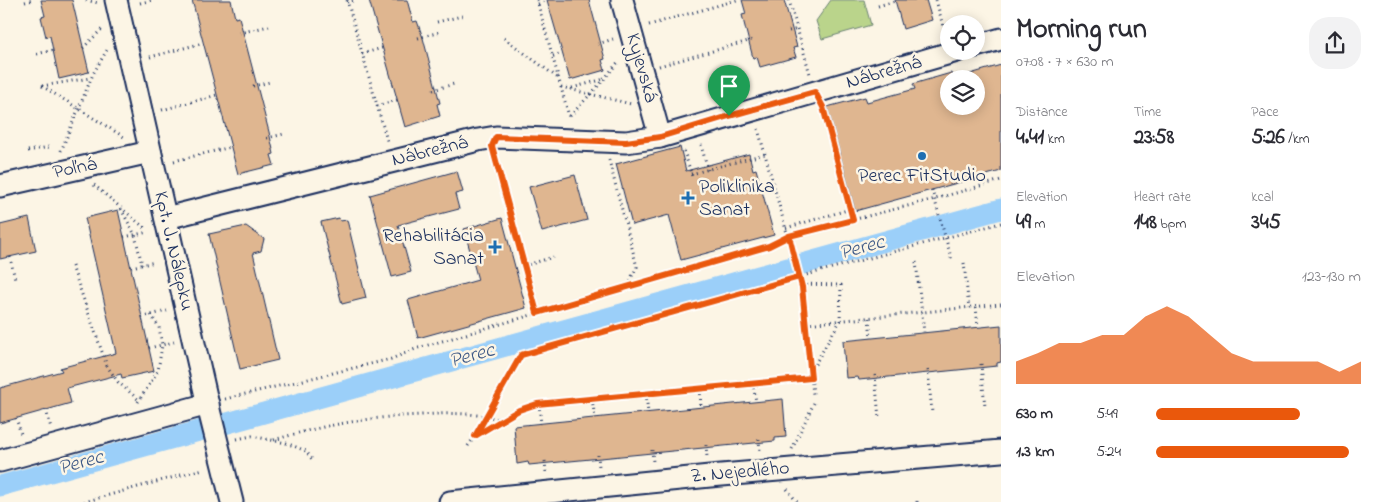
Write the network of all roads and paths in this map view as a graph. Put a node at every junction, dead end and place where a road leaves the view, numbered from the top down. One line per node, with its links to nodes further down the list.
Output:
1 (33, 0): 12 (path)
2 (116, 0): 75 (street, Kpt. J. Nálepku)
3 (153, 0): 14 (path)
4 (356, 0): 9 (path)
5 (622, 0): 67 (street, Kyjevská)
6 (737, 0): 20 (path)
7 (790, 0): 22 (path)
8 (936, 0): 16 (path)
9 (347, 1): 41 (path)
10 (547, 1): 13 (path)
11 (895, 1): 15 (path)
12 (25, 2)
13 (538, 2): 42 (path)
14 (140, 3)
15 (878, 6)
16 (941, 15)
17 (462, 16): 18 (path)
18 (437, 22)
19 (108, 24): 34 (path)
20 (648, 25)
21 (269, 26): 25 (path)
22 (798, 29): 23 (path); 55 (path)
23 (789, 31)
24 (440, 32): 26 (path)
25 (240, 34)
26 (418, 38)
27 (504, 38): 47 (path)
28 (616, 39): 33 (path)
29 (1001, 39): 32 (street)
30 (752, 40): 45 (path)
31 (203, 43): 43 (path)
32 (985, 43)
33 (598, 44)
34 (83, 48)
35 (382, 48): 41 (path)
36 (107, 49): 46 (path)
37 (940, 49): 55 (street, Nábrežná)
38 (53, 50): 40 (path)
39 (562, 53): 42 (path)
40 (37, 54)
41 (362, 54): 60 (path)
42 (553, 56): 47 (path)
43 (150, 57)
44 (621, 59): 48 (path)
45 (659, 66)
46 (91, 78): 62 (path); 62 (path)
47 (559, 78): 52 (path)
48 (605, 79): 53 (path); 56 (path)
49 (270, 82): 51 (path)
50 (454, 84): 54 (path)
51 (253, 86)
52 (561, 87): 53 (path); 56 (path)
53 (570, 89): 56 (path)
54 (433, 90)
55 (815, 92): 61 (street, Nábrežná); 87 (path)
56 (592, 94): 59 (path)
57 (217, 95): 63 (path)
58 (397, 100): 60 (path)
59 (634, 105)
60 (377, 106): 73 (path)
61 (752, 109): 67 (street, Nábrežná); 78 (path)
62 (78, 110): 65 (path); 77 (path)
63 (162, 110)
64 (284, 134): 69 (path)
65 (125, 137)
66 (496, 137): 67 (street, Nábrežná); 90 (street, Nábrežná); 104 (path)
67 (660, 137)
68 (699, 137): 80 (path)
69 (267, 138)
70 (682, 143): 80 (path)
71 (49, 146): 74 (path)
72 (231, 147): 79 (path)
73 (388, 147)
74 (28, 150)
75 (150, 152): 83 (street, Poľná); 90 (street, Kpt. J. Nálepku)
76 (607, 153): 109 (path)
77 (60, 154)
78 (765, 154): 80 (path); 91 (path)
79 (174, 161)
80 (708, 170)
81 (1001, 180): 85 (path)
82 (89, 181): 86 (path)
83 (0, 186)
84 (932, 190): 85 (path)
85 (935, 199): 88 (path); 95 (path)
86 (120, 206): 90 (path); 92 (path)
87 (852, 208): 88 (path); 91 (path)
88 (853, 220): 93 (path)
89 (1001, 223): 95 (path)
90 (156, 226): 92 (path); 142 (street, Kpt. J. Nálepku)
91 (786, 228): 93 (path)
92 (135, 235): 94 (path); 102 (path)
93 (789, 236): 106 (path); 109 (path)
94 (124, 238)
95 (946, 238): 99 (path); 106 (path)
96 (10, 257): 107 (path)
97 (553, 257): 104 (path)
98 (161, 261): 102 (path)
99 (952, 261)
100 (916, 262): 114 (path)
101 (964, 264): 112 (path)
102 (142, 265): 105 (path)
103 (72, 266): 137 (path)
104 (524, 266): 115 (path)
105 (131, 267)
106 (799, 277): 108 (path); 149 (path)
107 (15, 279)
108 (801, 284): 119 (path); 120 (path)
109 (625, 288): 115 (path)
110 (1001, 304): 111 (path)
111 (976, 307): 112 (path); 121 (path)
112 (968, 308): 114 (path)
113 (172, 310): 116 (path)
114 (922, 312): 118 (path); 122 (path)
115 (537, 313): 142 (path)
116 (151, 315): 117 (path); 125 (path)
117 (142, 317)
118 (869, 318): 119 (path); 123 (path)
119 (840, 321): 120 (path); 129 (path)
120 (806, 324): 129 (path)
121 (978, 327)
122 (924, 332)
123 (871, 338)
124 (180, 341): 125 (path)
125 (162, 345): 126 (path); 137 (path)
126 (149, 348)
127 (981, 364): 145 (path)
128 (928, 370): 148 (path)
129 (811, 371): 131 (path)
130 (874, 376): 152 (path)
131 (811, 378): 132 (path); 135 (path)
132 (753, 383): 133 (path); 138 (path)
133 (700, 389): 134 (path); 144 (path)
134 (646, 394): 136 (path); 147 (path)
135 (813, 394)
136 (592, 399): 141 (path); 151 (path)
137 (138, 400): 140 (path); 143 (path)
138 (756, 402)
139 (814, 403): 166 (path)
140 (144, 404)
141 (539, 404): 153 (path); 154 (path)
142 (213, 406): 161 (street, Kpt. J. Nálepku); 169 (street)
143 (136, 407)
144 (701, 407)
145 (985, 407)
146 (46, 410): 155 (path)
147 (648, 413)
148 (932, 413)
149 (487, 416): 153 (path); 157 (path); 162 (path)
150 (16, 418): 160 (path)
151 (595, 418)
152 (879, 418)
153 (502, 420): 157 (path)
154 (541, 424)
155 (52, 431)
156 (237, 433): 158 (path)
157 (475, 436): 164 (path)
158 (248, 437): 161 (path); 162 (path)
159 (759, 439): 167 (path)
160 (22, 440)
161 (223, 440): 174 (street, Kpt. J. Nálepku)
162 (274, 440): 168 (path)
163 (706, 444): 170 (path)
164 (468, 446)
165 (1001, 451): 175 (street, Z. Nejedlého)
166 (790, 454)
167 (760, 458)
168 (313, 460)
169 (0, 461)
170 (708, 463)
171 (208, 468): 173 (path)
172 (788, 489): 176 (path)
173 (84, 502)
174 (232, 502)
175 (450, 502)
176 (797, 502)

